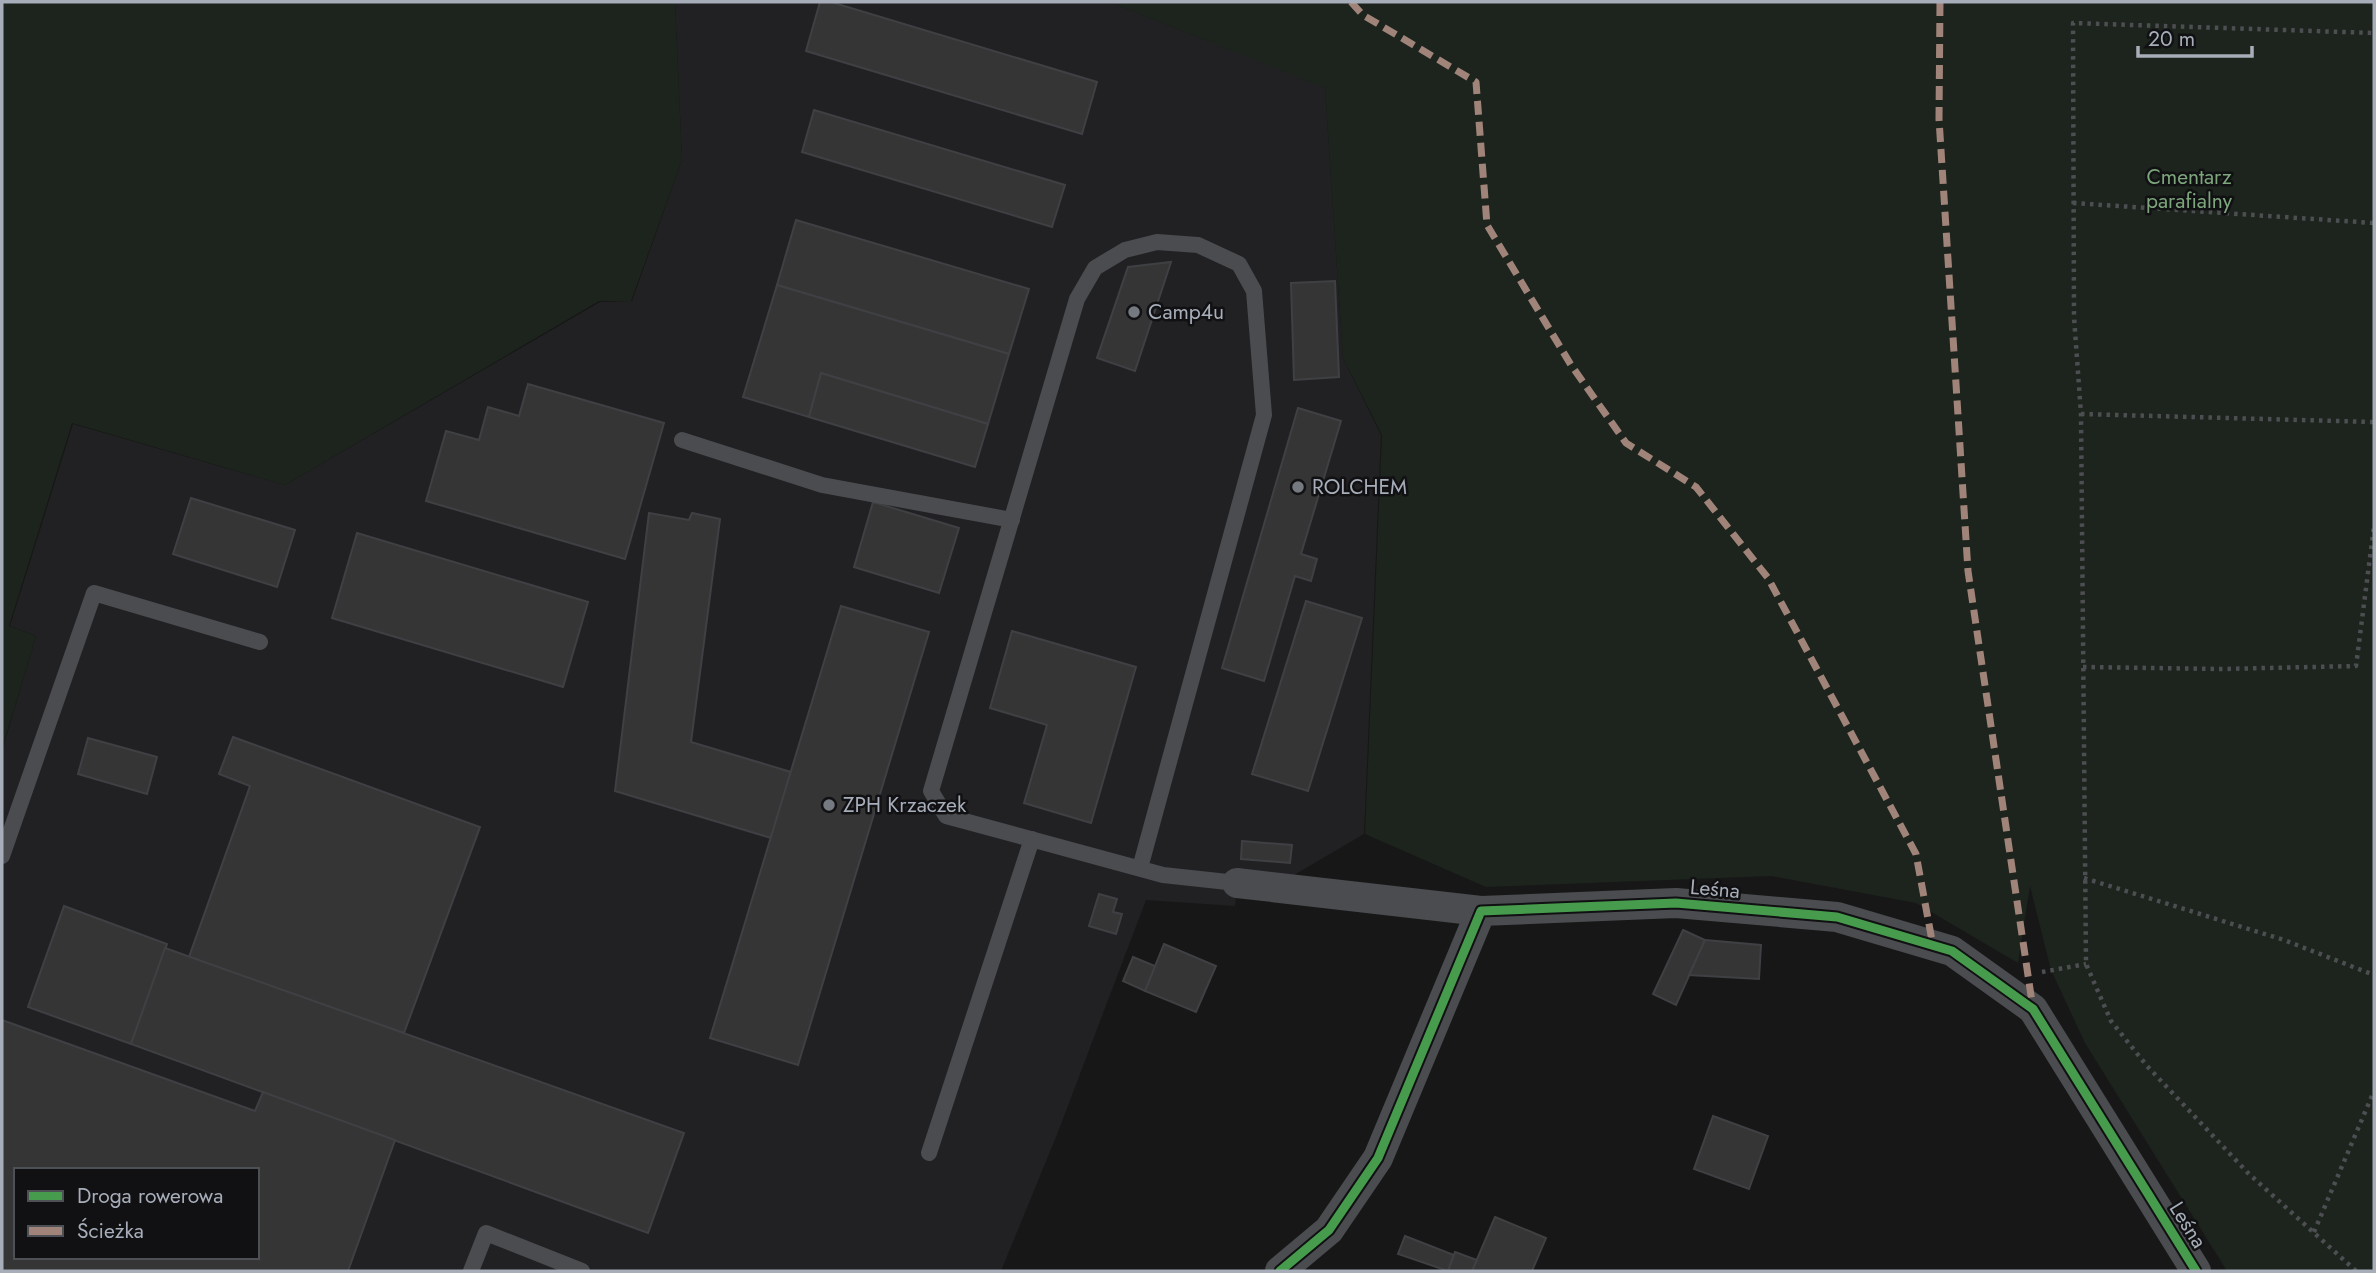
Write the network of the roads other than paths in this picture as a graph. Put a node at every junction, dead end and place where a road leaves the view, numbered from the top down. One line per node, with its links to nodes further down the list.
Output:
1 (682, 440): 2 (lane)
2 (1012, 520): 4 (lane); 6 (lane)
3 (260, 642): 5 (lane)
4 (1032, 839): 6 (lane); 9 (lane)
5 (2, 856)
6 (1140, 868): 7 (lane)
7 (1237, 883): 8 (street, Leśna)
8 (1480, 911): 12 (street); 13 (street, Leśna)
9 (929, 1153)
10 (471, 1271): 11 (lane)
11 (583, 1271)
12 (1280, 1271)
13 (2196, 1271)

